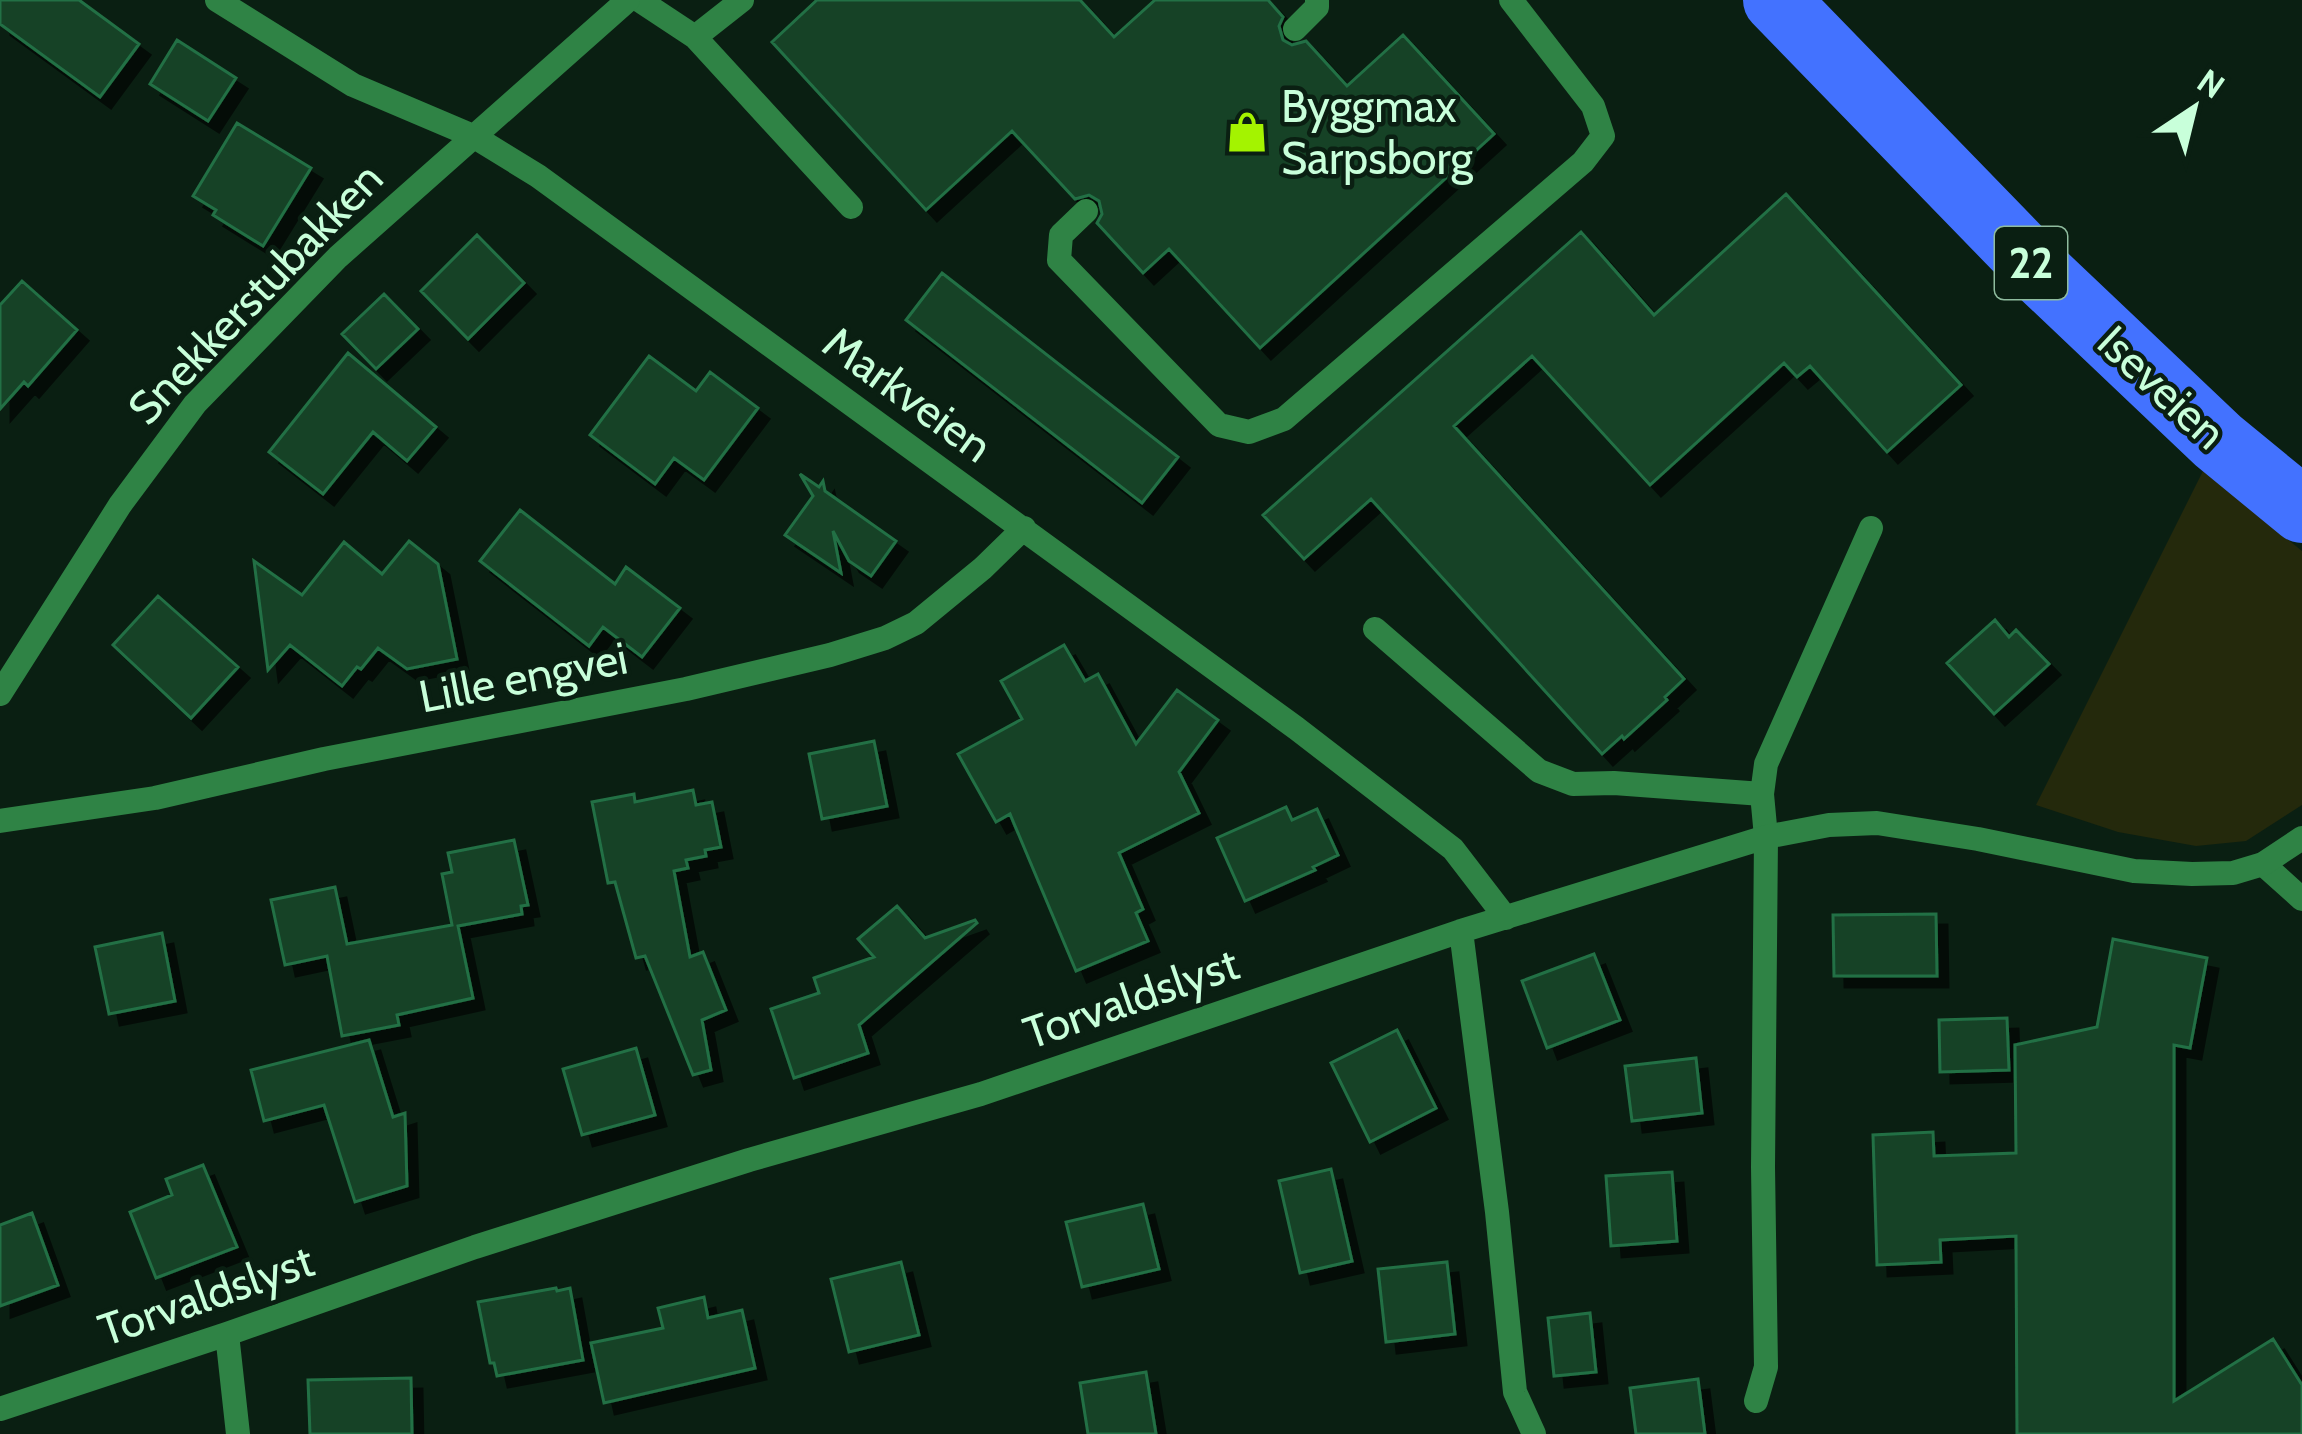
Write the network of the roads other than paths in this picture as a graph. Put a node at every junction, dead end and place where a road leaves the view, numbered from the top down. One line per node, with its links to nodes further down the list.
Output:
1 (217, 0): 10 (street, Markveien)
2 (628, 0): 10 (street, Snekkerstubakken)
3 (639, 0): 9 (street)
4 (742, 0): 9 (street)
5 (1317, 0): 8 (street)
6 (1511, 0): 12 (street)
7 (1780, 2): 13 (highway, Iseveien / 22)
8 (1294, 29)
9 (695, 37): 11 (street)
10 (473, 136): 14 (street, Markveien); 17 (street, Snekkerstubakken)
11 (851, 207)
12 (1086, 212)
13 (2302, 510)
14 (1024, 528): 19 (street, Lille engvei); 24 (street, Markveien)
15 (1871, 528): 18 (street)
16 (1375, 629): 18 (street)
17 (0, 694)
18 (1762, 794): 20 (street)
19 (0, 821)
20 (1766, 837): 22 (street, Torvaldslyst); 24 (street, Torvaldslyst); 27 (street)
21 (2302, 838): 22 (street, Torvaldslyst)
22 (2263, 864): 23 (street)
23 (2302, 899)
24 (1506, 918): 25 (street, Torvaldslyst)
25 (1461, 931): 26 (street, Torvaldslyst); 30 (street)
26 (227, 1334): 28 (street, Torvaldslyst); 29 (street)
27 (1756, 1401)
28 (0, 1409)
29 (238, 1434)
30 (1534, 1434)

